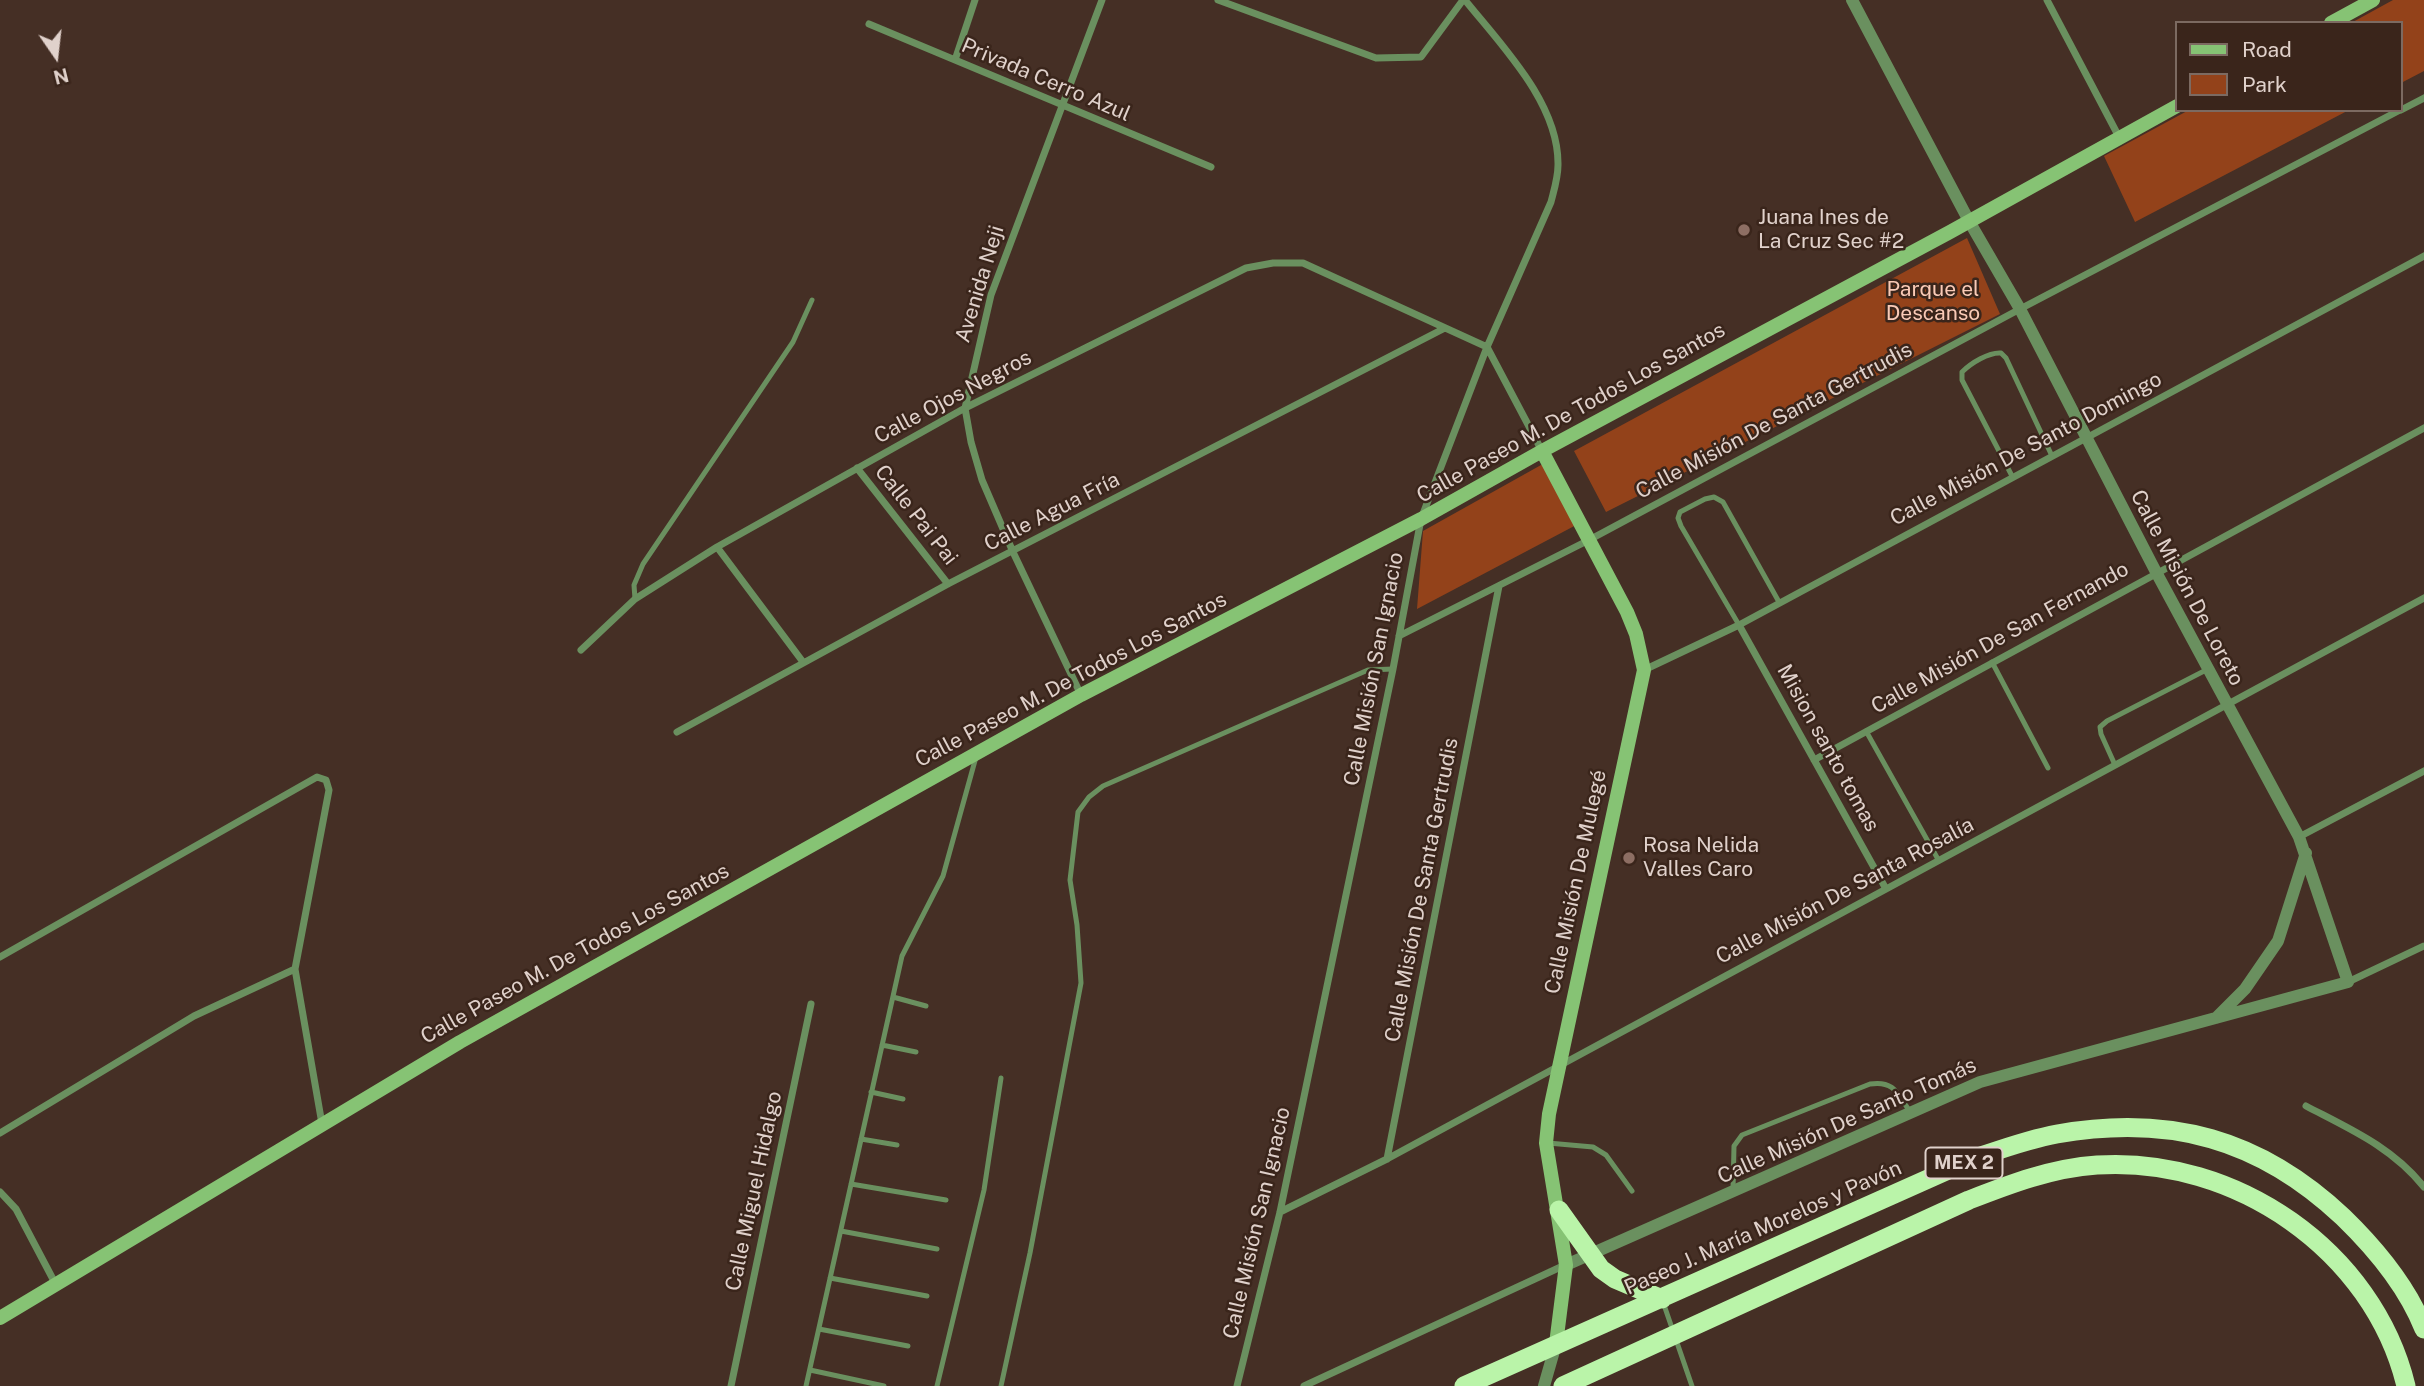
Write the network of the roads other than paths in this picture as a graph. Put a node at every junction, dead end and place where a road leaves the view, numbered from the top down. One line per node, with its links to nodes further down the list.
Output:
1 (975, 0): 10 (street)
2 (1102, 0): 12 (street, Avenida Neji)
3 (1218, 0): 4 (street)
4 (1464, 0): 23 (street, Calle Misión San Ignacio)
5 (1852, 0): 18 (street, Calle Misión De Loreto)
6 (2047, 0): 16 (street)
7 (2373, 0): 8 (main road)
8 (2335, 21)
9 (869, 24): 10 (street, Privada Cerro Azul)
10 (955, 60): 12 (street, Privada Cerro Azul)
11 (2424, 98): 14 (street, Calle Misión De Santa Gertrudis)
12 (1062, 105): 17 (street, Privada Cerro Azul); 24 (street, Avenida Neji)
13 (2176, 107): 16 (main road, Calle Paseo M. De Todos Los Santos)
14 (2403, 109)
15 (2397, 112): 21 (street, Calle Misión De Santa Gertrudis)
16 (2119, 137): 18 (main road, Calle Paseo M. De Todos Los Santos)
17 (1210, 167)
18 (1969, 221): 21 (street, Calle Misión De Loreto); 27 (main road, Calle Paseo M. De Todos Los Santos)
19 (2424, 256): 26 (street, Calle Misión De Santo Domingo)
20 (811, 300): 38 (lane)
21 (2020, 309): 26 (street, Calle Misión De Loreto); 32 (street, Calle Misión De Santa Gertrudis)
22 (1445, 328): 23 (street); 24 (street, Calle Ojos Negros); 34 (street, Calle Agua Fría)
23 (1487, 347): 27 (street); 31 (street, Calle Misión San Ignacio)
24 (965, 408): 29 (street, Calle Ojos Negros); 34 (street, Avenida Neji)
25 (2424, 428): 35 (street, Calle Misión De San Fernando)
26 (2087, 437): 28 (street, Calle Misión De Santo Domingo); 35 (street, Calle Misión De Loreto)
27 (1542, 451): 31 (main road, Calle Paseo M. De Todos Los Santos); 32 (main road, Calle Misión De Mulegé)
28 (2052, 456): 30 (street, Calle Misión De Santo Domingo); 30 (lane)
29 (857, 468): 33 (street, Calle Ojos Negros); 36 (street, Calle Pai Pai)
30 (2012, 476): 40 (street, Calle Misión De Santo Domingo)
31 (1421, 519): 42 (street, Calle Misión San Ignacio); 49 (main road, Calle Paseo M. De Todos Los Santos)
32 (1589, 540): 37 (street, Calle Misión De Santa Gertrudis); 48 (main road, Calle Misión De Mulegé)
33 (717, 547): 38 (street, Calle Ojos Negros); 44 (street)
34 (1013, 552): 36 (street, Calle Agua Fría); 49 (street, Avenida Neji)
35 (2156, 572): 45 (street, Calle Misión De San Fernando); 46 (street, Calle Misión De Loreto)
36 (948, 584): 44 (street, Calle Agua Fría)
37 (1499, 586): 42 (street, Calle Misión De Santa Gertrudis); 83 (street, Calle Misión De Santa Gertrudis)
38 (635, 598): 43 (street, Calle Ojos Negros)
39 (2424, 598): 50 (street, Calle Misión De Santa Rosalía)
40 (1779, 602): 41 (street, Calle Misión De Santo Domingo); 41 (lane)
41 (1739, 625): 48 (street, Calle Misión De Santo Domingo); 54 (street, Mision santo tomas)
42 (1399, 636): 47 (street, Calle Misión San Ignacio)
43 (581, 650)
44 (803, 662): 52 (street, Calle Agua Fría)
45 (1992, 662): 51 (street, Calle Misión De San Fernando); 56 (lane)
46 (2208, 668): 50 (street, Calle Misión De Loreto); 55 (lane)
47 (1393, 669): 91 (street, Calle Misión San Ignacio); 112 (lane)
48 (1644, 670): 72 (main road, Calle Misión De Mulegé)
49 (1081, 695): 53 (main road, Calle Paseo M. De Todos Los Santos)
50 (2226, 704): 55 (street, Calle Misión De Santa Rosalía); 58 (street, Calle Misión De Loreto)
51 (1866, 731): 54 (street, Calle Misión De San Fernando); 60 (lane)
52 (677, 732)
53 (976, 754): 66 (lane); 78 (main road, Calle Paseo M. De Todos Los Santos)
54 (1814, 760): 61 (street, Mision santo tomas)
55 (2115, 765): 60 (street, Calle Misión De Santa Rosalía)
56 (2049, 768)
57 (2424, 771): 58 (street)
58 (2299, 837): 59 (street, Calle Misión De Loreto)
59 (2306, 853): 65 (street, Calle Misión De Loreto); 69 (street)
60 (1939, 862): 61 (street, Calle Misión De Santa Rosalía)
61 (1886, 889): 72 (street, Calle Misión De Santa Rosalía)
62 (2424, 946): 65 (street, Calle Misión De Santo Tomás)
63 (0, 957): 64 (street)
64 (295, 969): 78 (street); 79 (street)
65 (2348, 982): 69 (street, Calle Misión De Santo Tomás)
66 (893, 997): 68 (lane); 70 (lane)
67 (811, 1004): 108 (street, Calle Miguel Hidalgo)
68 (926, 1006)
69 (2215, 1019): 77 (street, Calle Misión De Santo Tomás)
70 (882, 1045): 71 (lane); 74 (lane)
71 (916, 1052)
72 (1558, 1065): 81 (main road, Calle Misión De Mulegé); 83 (street, Calle Misión De Santa Rosalía)
73 (1001, 1078): 111 (lane)
74 (872, 1092): 75 (lane); 80 (lane)
75 (903, 1099)
76 (2305, 1106): 85 (street)
77 (1911, 1113): 88 (street, Calle Misión De Santo Tomás); 88 (lane)
78 (322, 1124): 97 (main road, Calle Paseo M. De Todos Los Santos)
79 (0, 1133)
80 (861, 1139): 82 (lane); 84 (lane)
81 (1546, 1143): 86 (lane); 90 (main road, Calle Misión De Mulegé)
82 (897, 1145)
83 (1387, 1159): 91 (street, Calle Misión De Santa Rosalía)
84 (851, 1184): 89 (lane); 92 (lane)
85 (2424, 1186)
86 (1632, 1191)
87 (0, 1192): 97 (street)
88 (1733, 1192): 94 (street, Calle Misión De Santo Tomás)
89 (946, 1200)
90 (1559, 1210): 94 (highway); 95 (main road, Calle Misión De Mulegé)
91 (1280, 1212): 113 (street, Calle Misión San Ignacio)
92 (841, 1231): 93 (lane); 96 (lane)
93 (937, 1249)
94 (1591, 1255): 95 (street, Calle Misión De Santo Tomás); 99 (highway)
95 (1566, 1265): 104 (main road, Calle Misión De Mulegé); 114 (street, Calle Misión De Santo Tomás)
96 (830, 1278): 98 (lane); 101 (lane)
97 (55, 1283): 100 (main road, Calle Paseo M. De Todos Los Santos)
98 (927, 1296)
99 (1662, 1299): 102 (highway, Paseo J. María Morelos y Pavón / MEX 2); 103 (lane); 104 (highway, Paseo J. María Morelos y Pavón / MEX 2)
100 (0, 1318)
101 (819, 1329): 105 (lane); 106 (lane)
102 (2424, 1329)
103 (1674, 1334): 107 (lane); 117 (highway, MEX 2); 119 (highway, MEX 2)
104 (1556, 1344): 115 (highway, Paseo J. María Morelos y Pavón / MEX 2); 116 (street)
105 (908, 1346)
106 (810, 1370): 109 (lane); 110 (lane)
107 (1691, 1384): 118 (lane)
108 (731, 1386)
109 (806, 1386)
110 (884, 1386)
111 (937, 1386)
112 (1001, 1386)
113 (1237, 1386)
114 (1304, 1386)
115 (1464, 1386)
116 (1544, 1386)
117 (1563, 1386)
118 (1683, 1386)
119 (2406, 1386)

